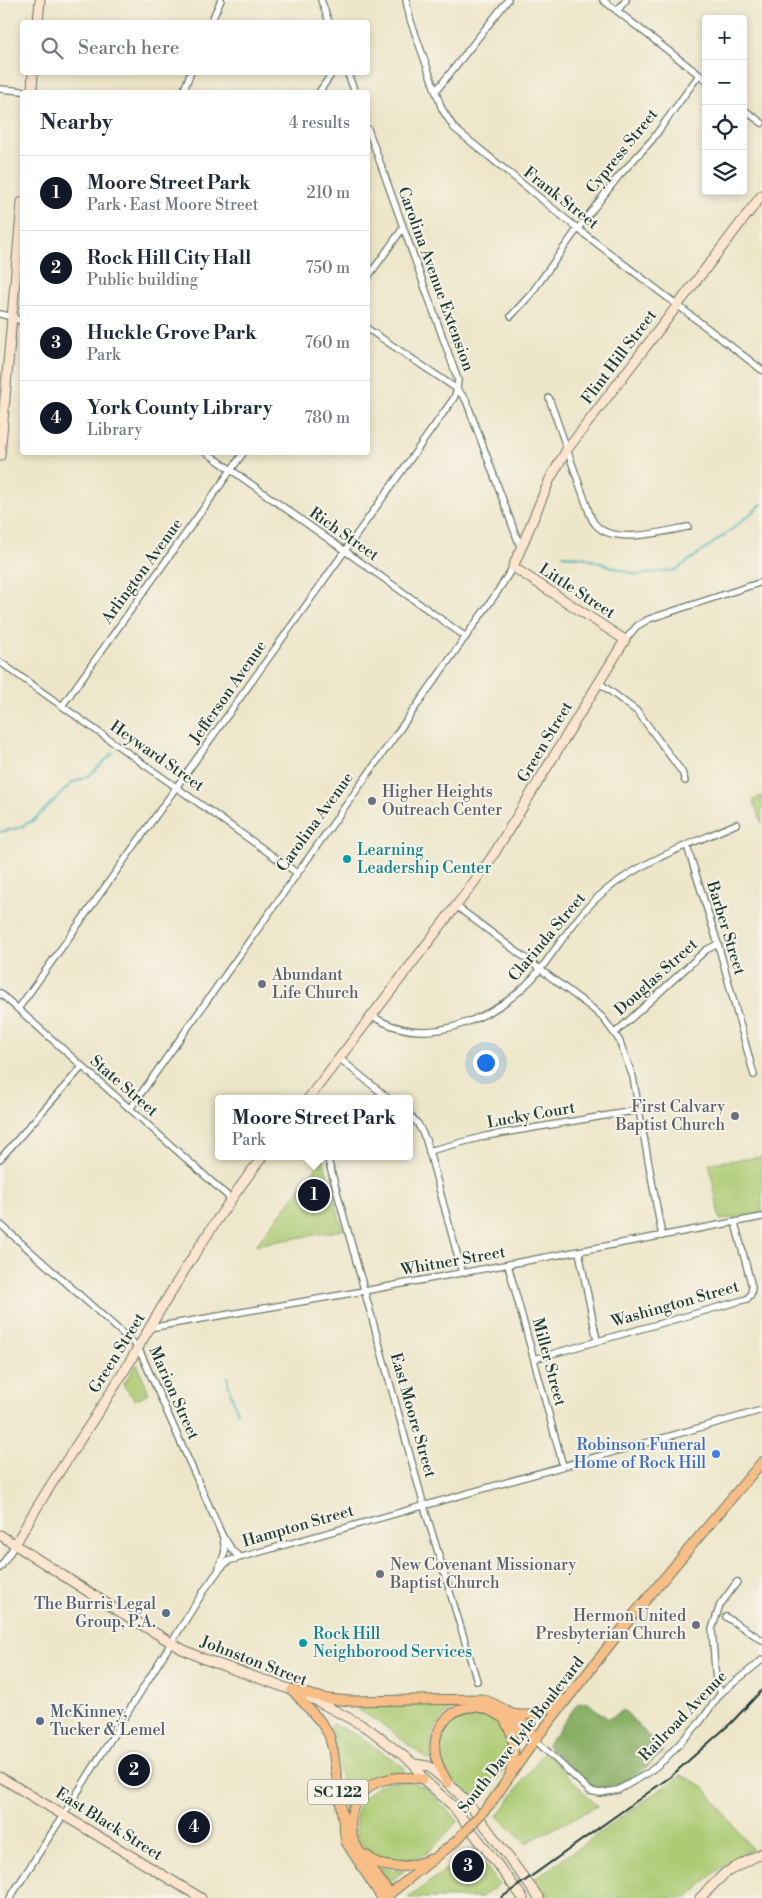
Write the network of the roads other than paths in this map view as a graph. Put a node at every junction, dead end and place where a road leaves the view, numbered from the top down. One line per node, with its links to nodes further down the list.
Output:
1 (40, 0): 9 (street)
2 (220, 0): 10 (street)
3 (322, 0): 11 (street)
4 (406, 0): 24 (street, Frank Street)
5 (508, 0): 24 (street)
6 (603, 0): 8 (street)
7 (626, 0): 8 (street)
8 (617, 10): 16 (street)
9 (38, 20)
10 (212, 20)
11 (329, 20)
12 (33, 75): 19 (street)
13 (190, 75): 20 (street)
14 (331, 75): 21 (street)
15 (348, 75): 22 (street)
16 (699, 75): 17 (street); 31 (street, Cypress Street)
17 (702, 77)
18 (0, 89): 23 (street)
19 (33, 90)
20 (184, 90)
21 (320, 90)
22 (353, 90)
23 (20, 91)
24 (436, 92): 31 (street, Frank Street)
25 (747, 112): 26 (street)
26 (762, 123)
27 (370, 134): 30 (street, Carolina Avenue Extension)
28 (762, 195): 33 (street, Flint Hill Street)
29 (20, 225): 36 (street)
30 (403, 228): 32 (street); 40 (street, Carolina Avenue Extension)
31 (578, 229): 33 (street, Frank Street); 35 (street, Cypress Street)
32 (370, 274)
33 (677, 305): 39 (street, Frank Street); 42 (street, Flint Hill Street)
34 (0, 314): 36 (street)
35 (511, 316)
36 (12, 317): 37 (street); 45 (street)
37 (20, 321)
38 (370, 329): 40 (street)
39 (762, 370)
40 (457, 389): 48 (street, Carolina Avenue Extension); 49 (street, Jefferson Avenue)
41 (549, 398): 42 (street)
42 (566, 451): 47 (street); 48 (street, Flint Hill Street)
43 (210, 455): 46 (street, Rich Street)
44 (242, 455): 46 (street, Arlington Avenue)
45 (0, 456)
46 (231, 470): 49 (street, Rich Street); 56 (street, Arlington Avenue)
47 (688, 527)
48 (521, 550): 50 (street, Carolina Avenue)
49 (344, 552): 52 (street, Rich Street); 58 (street, Jefferson Avenue)
50 (513, 567): 52 (street, Carolina Avenue); 53 (street, Little Street)
51 (762, 582): 53 (street, Green Street)
52 (466, 637): 61 (street, Carolina Avenue)
53 (625, 640): 55 (street, Green Street)
54 (0, 662): 56 (street, Heyward Street)
55 (598, 682): 57 (street); 62 (street, Green Street)
56 (62, 706): 58 (street, Heyward Street)
57 (685, 781)
58 (177, 787): 61 (street, Heyward Street); 66 (street, Jefferson Avenue)
59 (736, 824): 60 (street, Clarinda Street)
60 (687, 846): 63 (street, Barber Street); 64 (street, Clarinda Street)
61 (297, 873): 74 (street, Carolina Avenue)
62 (456, 906): 64 (street); 67 (street, Green Street)
63 (718, 944): 68 (street, Douglas Street); 71 (street, Barber Street)
64 (541, 969): 67 (street, Clarinda Street); 68 (street)
65 (0, 993): 66 (street, State Street)
66 (18, 1009): 70 (street, State Street)
67 (372, 1016): 69 (street, Green Street)
68 (615, 1033): 75 (street)
69 (339, 1058): 72 (street, Green Street); 73 (street)
70 (82, 1067): 74 (street, State Street); 78 (street)
71 (754, 1075)
72 (311, 1095)
73 (385, 1095)
74 (130, 1110): 81 (street, State Street)
75 (639, 1110): 77 (street, Lucky Court); 85 (street)
76 (413, 1119): 77 (street)
77 (429, 1151): 88 (street)
78 (0, 1159)
79 (260, 1160): 81 (street, Green Street)
80 (328, 1160): 89 (street, East Moore Street)
81 (230, 1198): 90 (street, Green Street)
82 (762, 1217): 83 (street, Whitner Street)
83 (734, 1223): 85 (street, Whitner Street); 91 (street, Washington Street)
84 (0, 1224): 92 (street, Marion Street)
85 (662, 1236): 86 (street, Whitner Street)
86 (579, 1252): 87 (street, Whitner Street); 91 (street)
87 (508, 1264): 88 (street, Whitner Street); 93 (street, Miller Street)
88 (462, 1272): 89 (street, Whitner Street)
89 (364, 1291): 90 (street, Whitner Street); 97 (street, East Moore Street)
90 (149, 1328): 92 (street, Green Street)
91 (597, 1340): 93 (street, Washington Street)
92 (138, 1347): 99 (street, Marion Street); 100 (street, Green Street)
93 (534, 1359): 96 (street, Miller Street)
94 (762, 1410): 96 (street, Hampton Street)
95 (762, 1462): 111 (main road, South Dave Lyle Boulevard)
96 (563, 1466): 97 (street, Hampton Street)
97 (424, 1505): 101 (street, Hampton Street); 109 (street, East Moore Street)
98 (0, 1535): 100 (street, Johnston Street)
99 (223, 1538): 101 (street, Marion Street); 103 (street, Marion Street)
100 (15, 1545): 102 (street, Green Street); 107 (street, Johnston Street)
101 (241, 1556): 103 (street, Hampton Street)
102 (0, 1568)
103 (218, 1570): 107 (street, Hampton Street)
104 (737, 1582): 112 (street)
105 (726, 1617): 106 (street)
106 (762, 1640)
107 (172, 1643): 110 (street, Johnston Street); 120 (street, Hampton Street)
108 (762, 1660): 112 (street, Railroad Avenue)
109 (477, 1681)
110 (292, 1690): 113 (main road); 115 (street, Johnston Street); 124 (main road, SC 122)
111 (572, 1693): 113 (main road); 114 (main road, South Dave Lyle Boulevard)
112 (721, 1693): 114 (street, Railroad Avenue)
113 (507, 1717): 114 (main road); 117 (main road); 119 (main road)
114 (535, 1740): 117 (main road, South Dave Lyle Boulevard)
115 (414, 1764): 118 (street, Johnston Street); 119 (street)
116 (0, 1777): 120 (street, East Black Street)
117 (509, 1778): 123 (main road, South Dave Lyle Boulevard, bridge)
118 (423, 1779): 121 (main road); 127 (street, Johnston Street)
119 (448, 1782): 128 (street)
120 (64, 1814): 125 (street, Hampton Street); 126 (street, East Black Street)
121 (359, 1848): 123 (main road); 124 (main road)
122 (762, 1853): 129 (street)
123 (438, 1856): 124 (main road, South Dave Lyle Boulevard)
124 (386, 1897)
125 (10, 1898)
126 (201, 1898)
127 (523, 1898)
128 (539, 1898)
129 (701, 1898)

